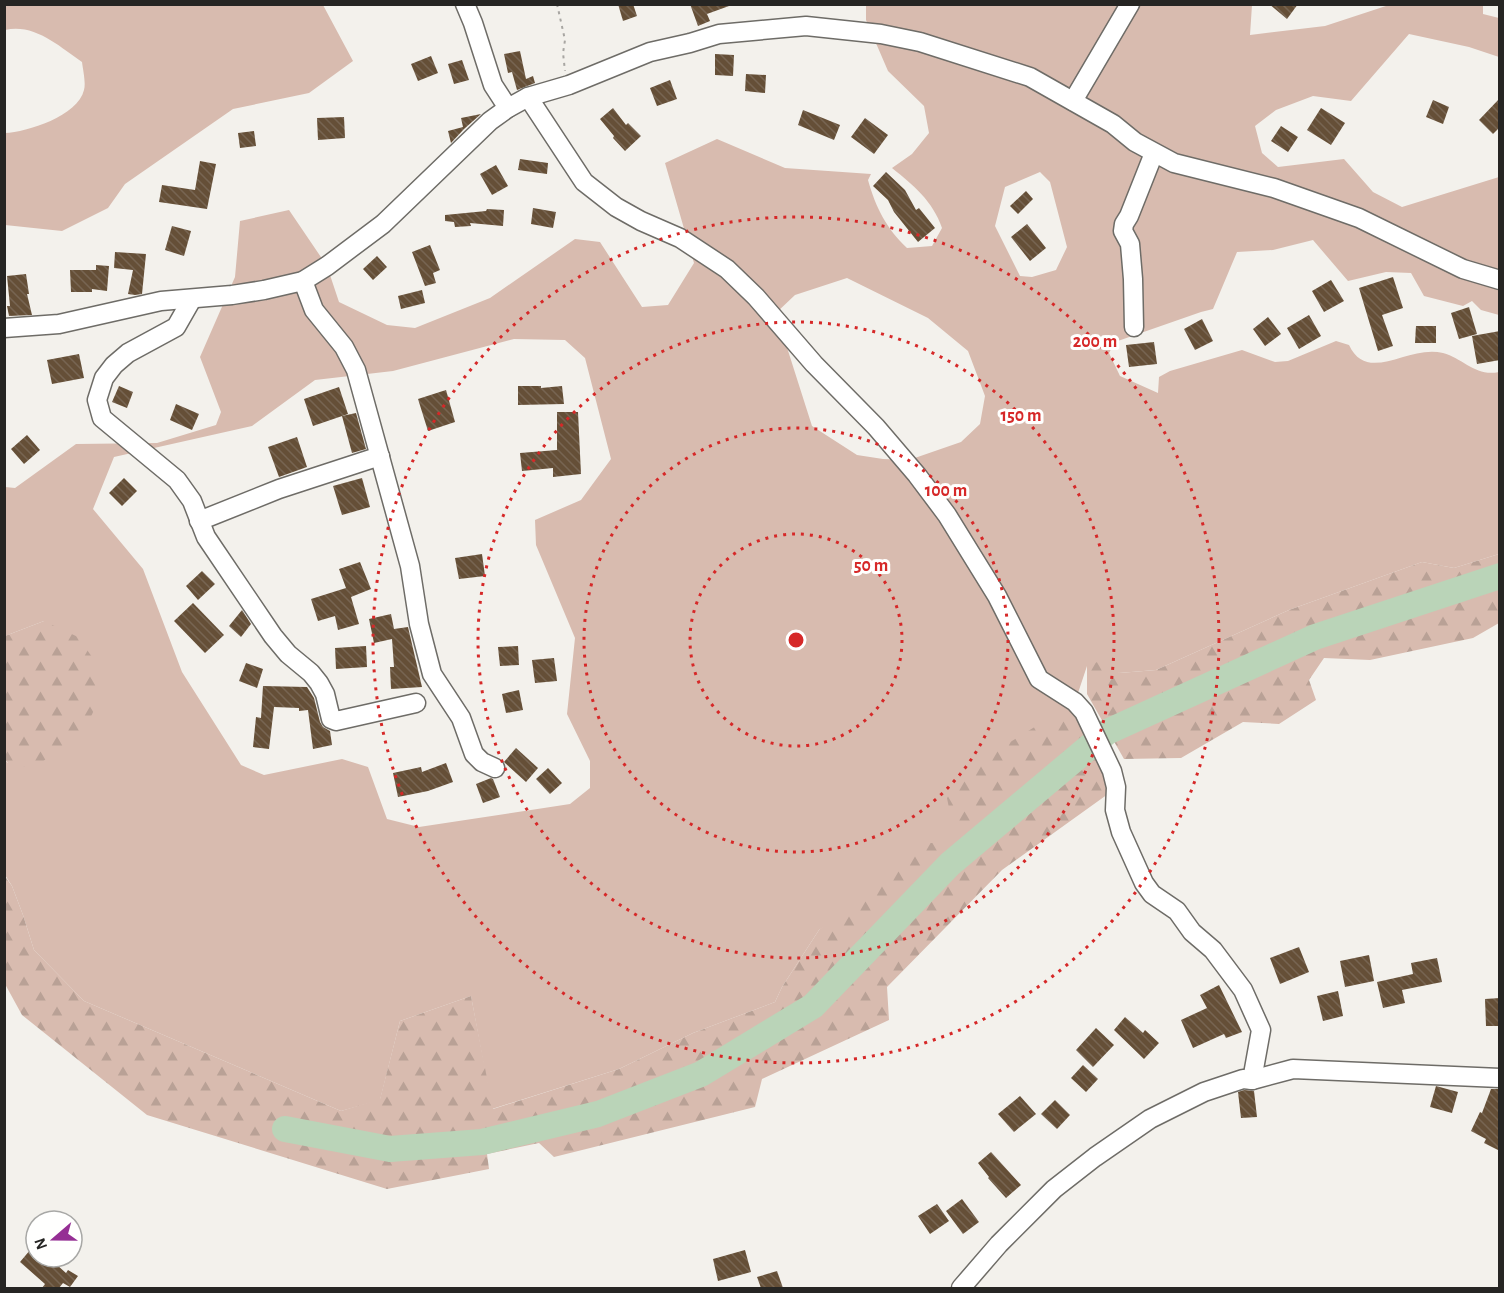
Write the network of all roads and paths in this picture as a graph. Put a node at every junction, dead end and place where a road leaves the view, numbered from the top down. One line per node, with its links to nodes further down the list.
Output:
1 (465, 4): 7 (street)
2 (557, 4): 4 (path)
3 (1130, 4): 6 (street)
4 (569, 85): 5 (street); 6 (street)
5 (528, 97): 7 (street); 19 (street)
6 (1073, 101): 8 (street)
7 (507, 108): 10 (street)
8 (1154, 153): 9 (street); 12 (street)
9 (1500, 280)
10 (303, 281): 11 (street); 14 (street)
11 (192, 298): 13 (street); 15 (street)
12 (1134, 327)
13 (4, 328)
14 (380, 456): 15 (street); 17 (street)
15 (199, 521): 16 (street)
16 (416, 703)
17 (495, 768)
18 (1500, 1078): 19 (street)
19 (1252, 1080): 20 (street)
20 (961, 1288)

